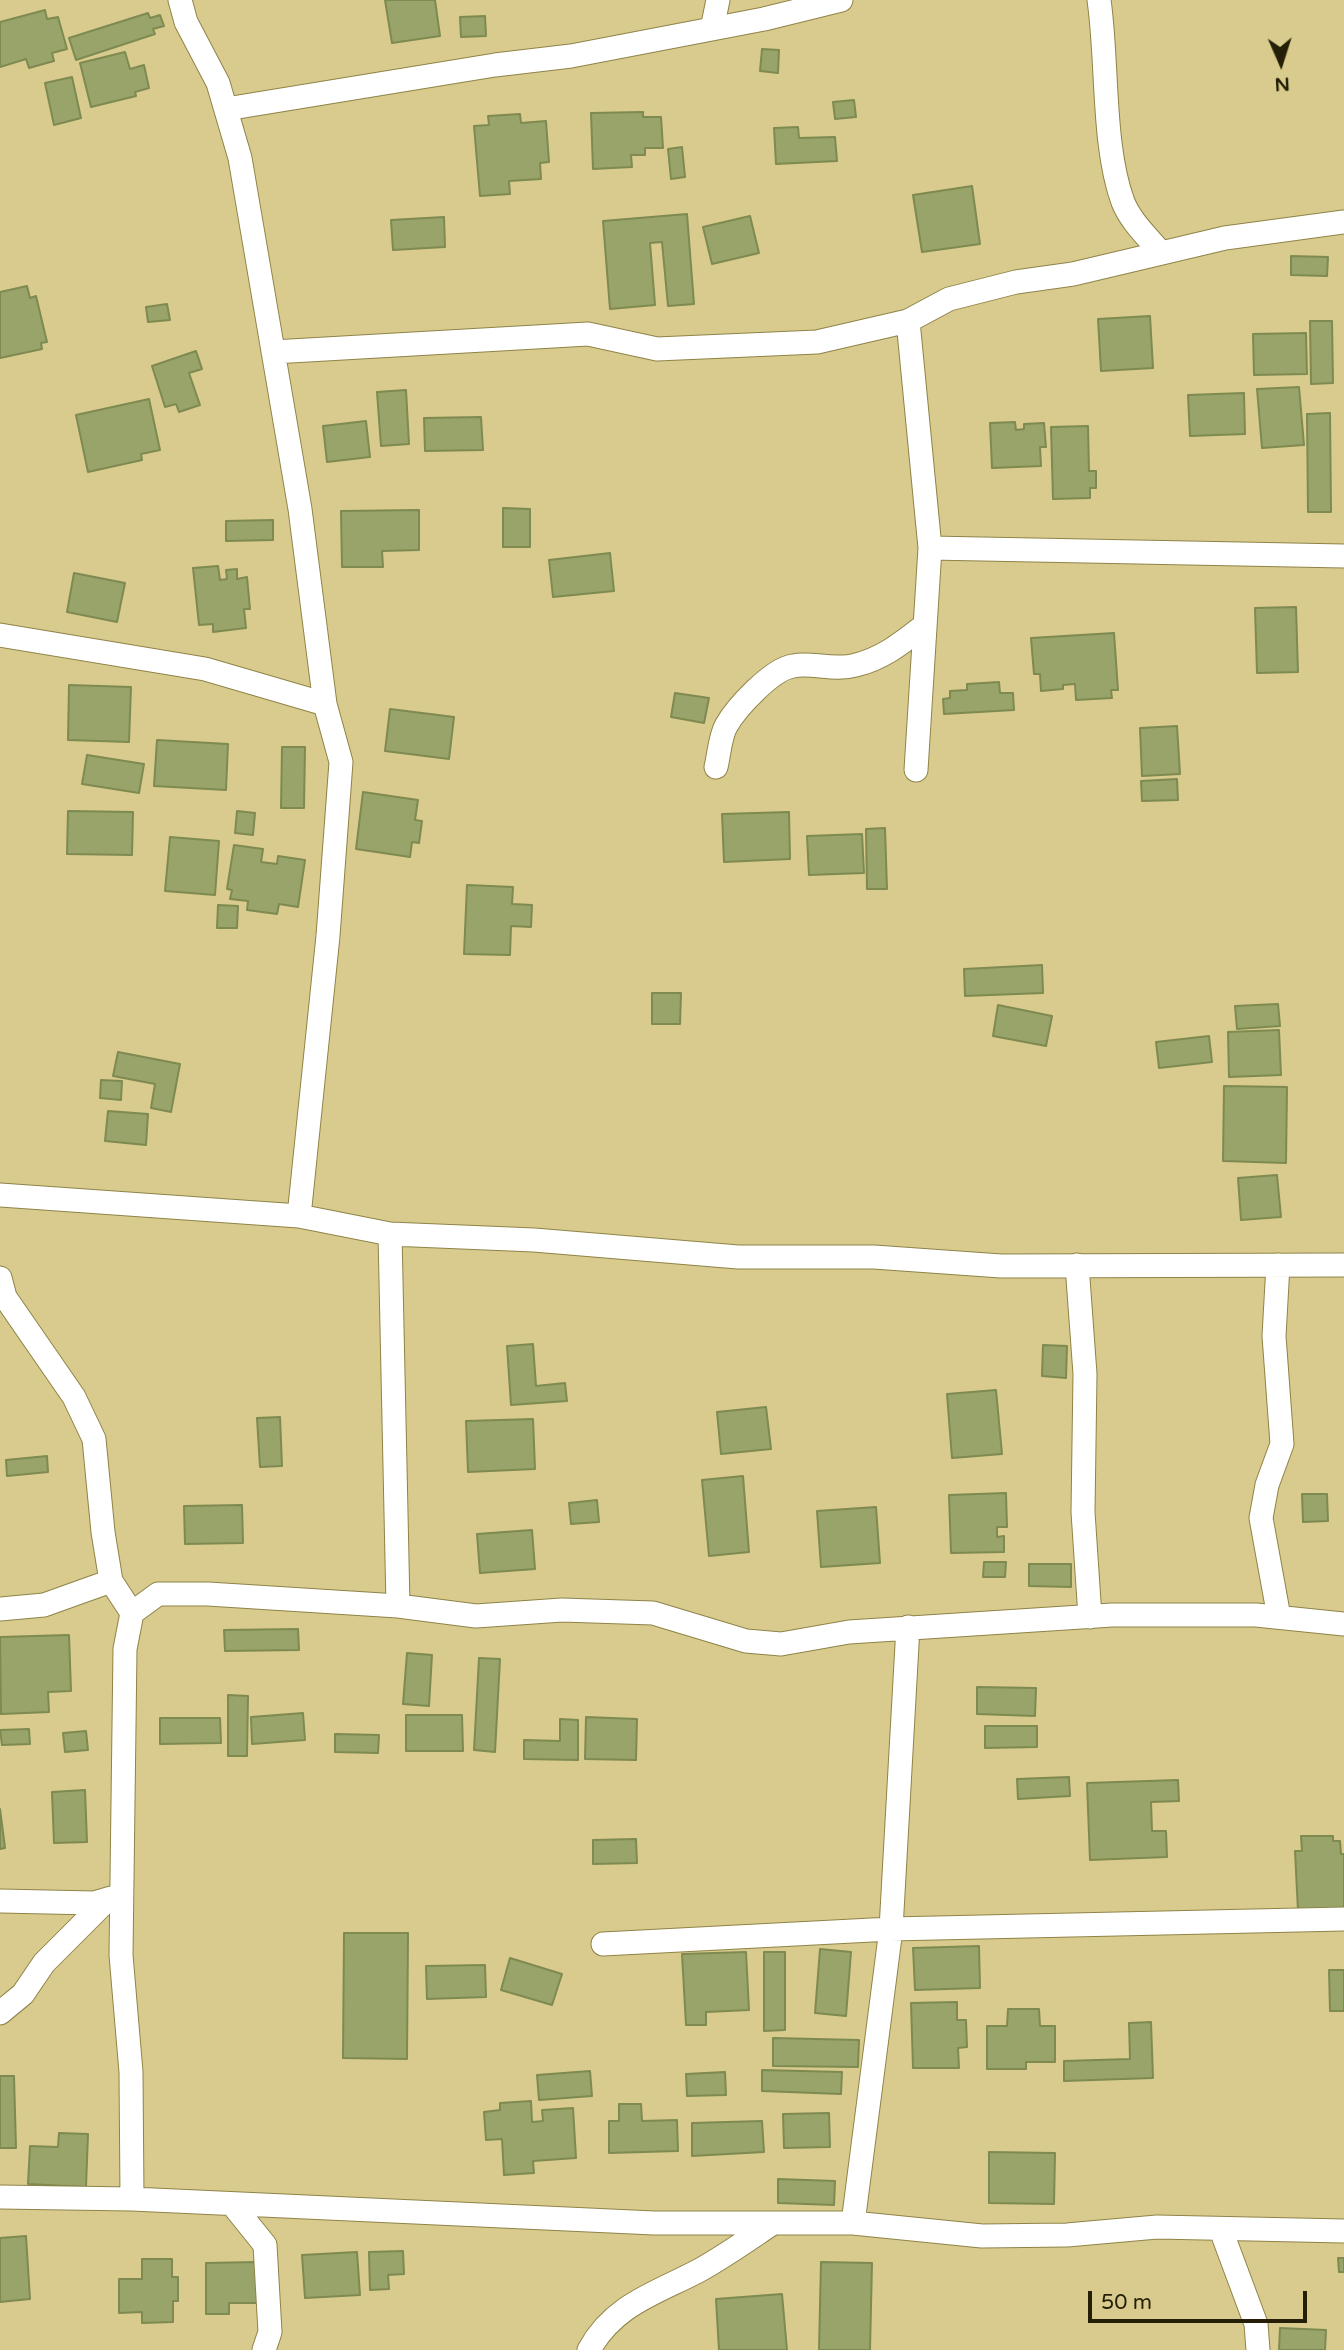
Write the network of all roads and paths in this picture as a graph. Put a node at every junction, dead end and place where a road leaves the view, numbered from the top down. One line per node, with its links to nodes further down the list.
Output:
1 (180, 0): 6 (street)
2 (719, 0): 5 (street)
3 (841, 0): 5 (street)
4 (1099, 0): 8 (street)
5 (712, 29): 6 (street)
6 (226, 109): 10 (street)
7 (1344, 222): 8 (street)
8 (1161, 253): 9 (street)
9 (908, 321): 10 (street); 11 (street)
10 (273, 352): 15 (street)
11 (930, 548): 12 (street); 13 (street)
12 (1344, 556)
13 (925, 625): 16 (street); 17 (street)
14 (0, 635): 15 (street)
15 (325, 704): 19 (street)
16 (716, 767)
17 (916, 771)
18 (0, 1195): 19 (street)
19 (299, 1216): 20 (street)
20 (390, 1234): 21 (street); 26 (street)
21 (1077, 1265): 22 (street); 29 (street)
22 (1278, 1265): 23 (street); 30 (street)
23 (1344, 1265)
24 (0, 1278): 25 (street)
25 (111, 1581): 27 (street); 28 (street)
26 (398, 1606): 28 (street); 32 (street)
27 (0, 1609)
28 (132, 1614): 33 (street)
29 (1090, 1617): 30 (street); 32 (street)
30 (1279, 1618): 31 (street)
31 (1344, 1623)
32 (908, 1627): 36 (street)
33 (114, 1897): 34 (street); 38 (street); 40 (street)
34 (0, 1902)
35 (1344, 1919): 36 (street)
36 (891, 1929): 37 (street); 43 (street)
37 (603, 1944)
38 (0, 2013)
39 (0, 2197): 40 (street)
40 (132, 2199): 41 (street)
41 (232, 2204): 42 (street); 46 (street)
42 (773, 2223): 43 (street); 47 (street)
43 (853, 2223): 44 (street)
44 (1221, 2230): 45 (street); 48 (street)
45 (1344, 2231)
46 (264, 2350)
47 (589, 2350)
48 (1258, 2350)

